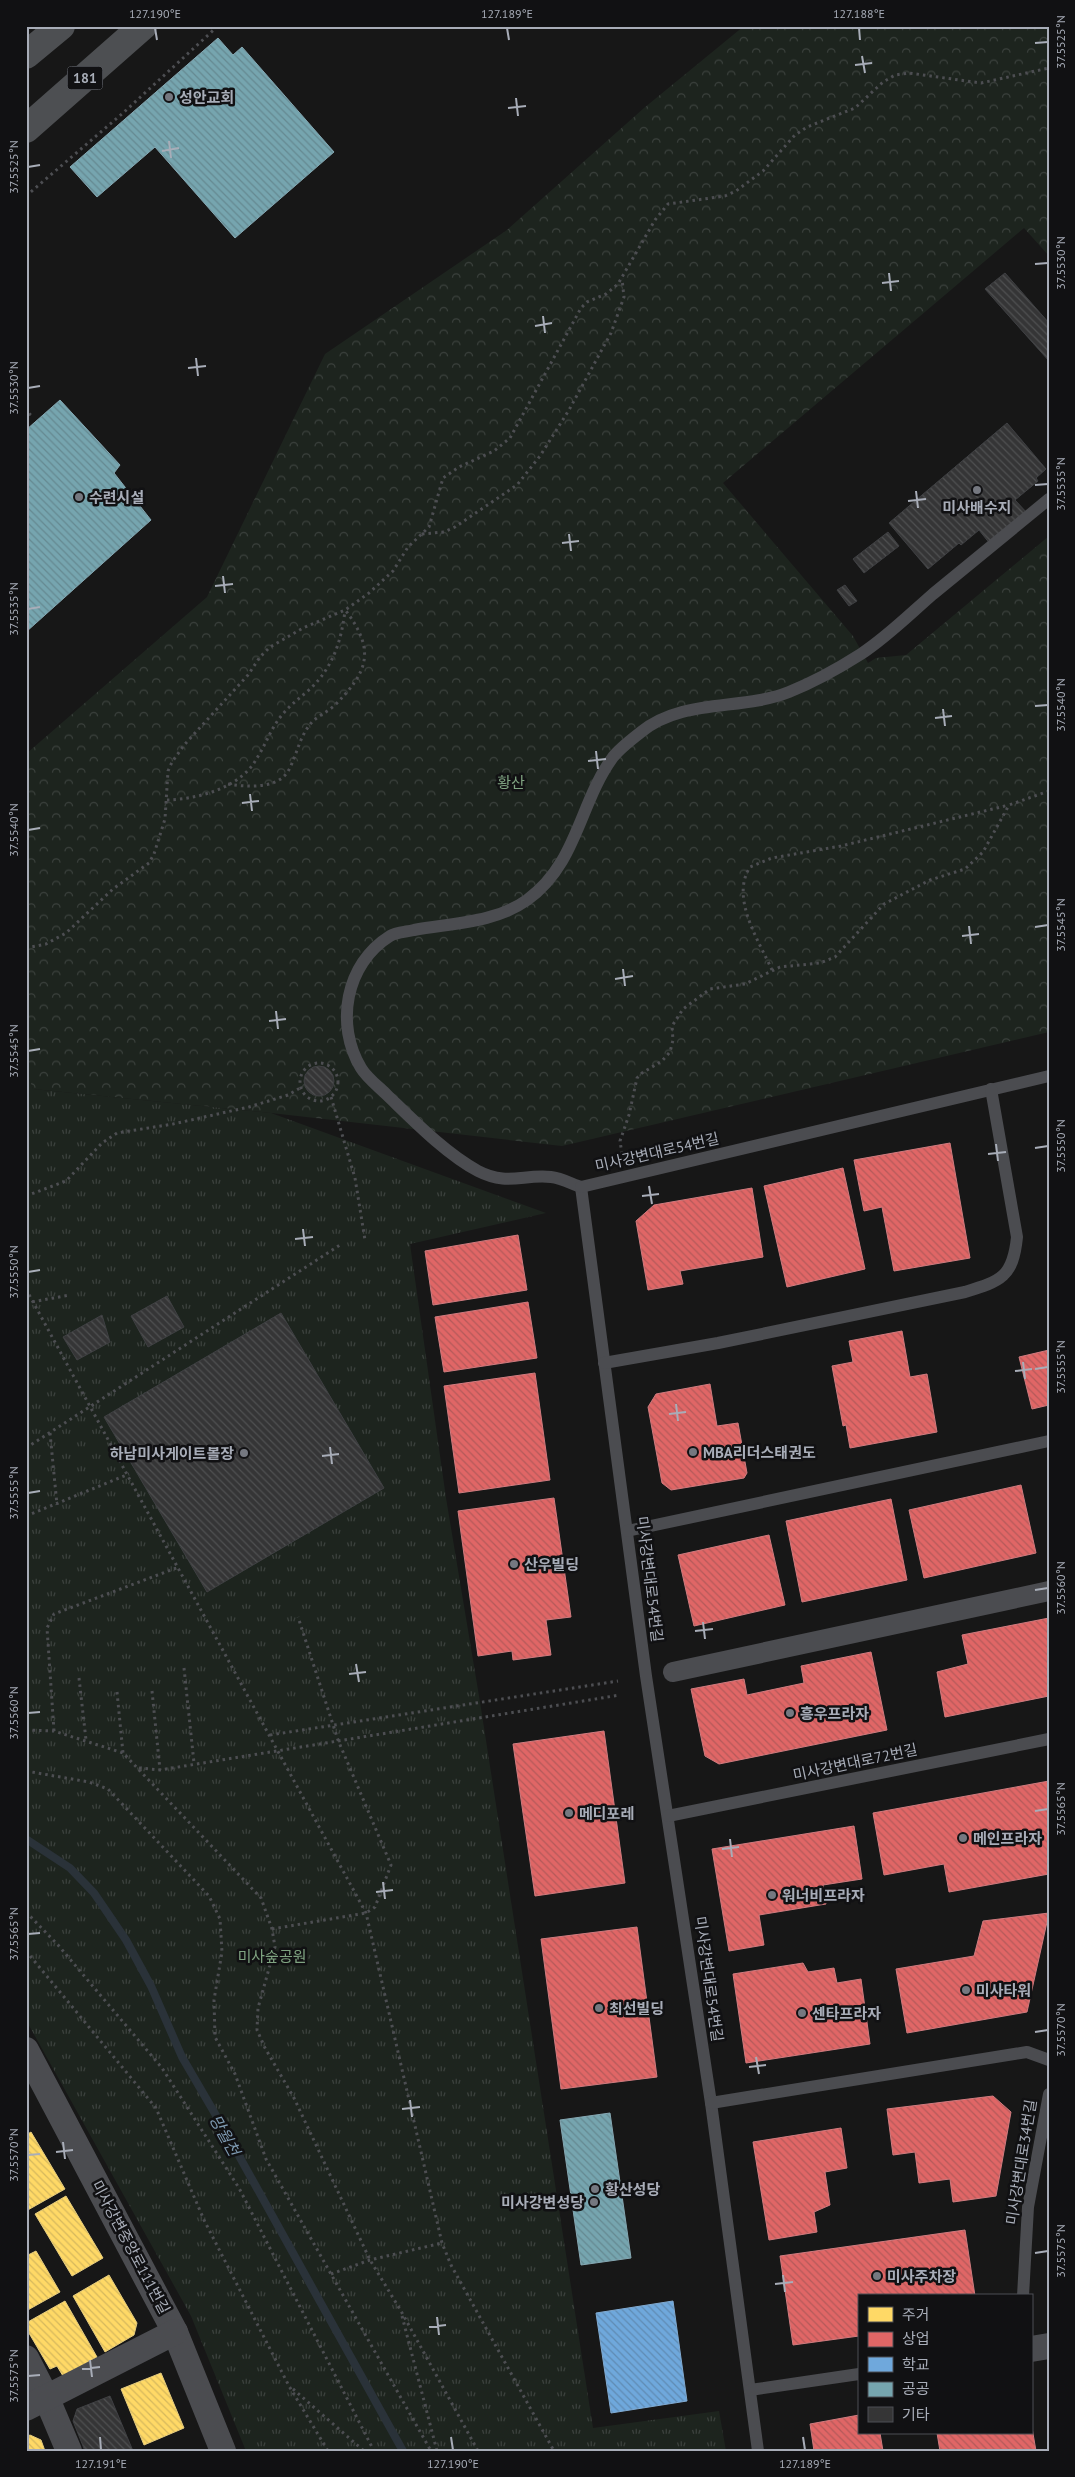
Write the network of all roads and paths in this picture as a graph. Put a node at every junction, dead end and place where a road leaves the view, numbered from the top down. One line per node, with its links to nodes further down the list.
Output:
1 (61, 26): 4 (main road)
2 (144, 26): 6 (main road, 181)
3 (218, 26): 7 (path)
4 (26, 55)
5 (1049, 68): 8 (path)
6 (26, 130)
7 (26, 196)
8 (622, 278): 12 (path); 12 (path)
9 (26, 408): 10 (path)
10 (26, 417)
11 (1049, 499): 25 (lane)
12 (422, 534): 13 (path)
13 (345, 610): 14 (path); 14 (path); 16 (path)
14 (228, 784): 16 (path)
15 (1049, 791): 17 (path)
16 (167, 800): 18 (path)
17 (1009, 805): 19 (path); 19 (path)
18 (26, 948)
19 (772, 970): 24 (path)
20 (1049, 1076): 22 (lane, 미사강변대로54번길)
21 (300, 1088): 23 (path); 23 (path); 26 (path)
22 (991, 1089): 25 (lane, 미사강변대로54번길); 33 (lane)
23 (331, 1097): 27 (path)
24 (622, 1154)
25 (581, 1187): 33 (lane, 미사강변대로54번길)
26 (26, 1196)
27 (365, 1240)
28 (340, 1245): 34 (path)
29 (26, 1289): 31 (path)
30 (70, 1295): 31 (path)
31 (32, 1302): 32 (path); 34 (path)
32 (26, 1303)
33 (604, 1363): 41 (lane, 미사강변대로54번길)
34 (90, 1408): 35 (path); 38 (path)
35 (50, 1433): 37 (path); 39 (path)
36 (1049, 1441): 41 (lane)
37 (26, 1448)
38 (129, 1474): 39 (path); 42 (path)
39 (57, 1505): 40 (path)
40 (26, 1516)
41 (627, 1531): 65 (lane, 미사강변대로54번길)
42 (179, 1567): 54 (path); 55 (path)
43 (1049, 1591): 46 (street)
44 (298, 1617): 52 (path)
45 (184, 1668): 61 (path)
46 (672, 1672)
47 (79, 1678): 57 (path)
48 (618, 1681): 52 (path)
49 (152, 1691): 63 (path)
50 (117, 1692): 60 (path)
51 (620, 1695): 58 (path)
52 (335, 1725): 55 (path); 58 (path)
53 (26, 1730): 54 (path)
54 (54, 1731): 57 (path)
55 (270, 1735): 59 (path)
56 (1049, 1739): 65 (lane, 미사강변대로72번길)
57 (86, 1740): 60 (path)
58 (338, 1740): 59 (path); 67 (path)
59 (278, 1750): 61 (path); 67 (path)
60 (124, 1752): 62 (path)
61 (194, 1763): 63 (path)
62 (138, 1768): 63 (path); 68 (path)
63 (160, 1770)
64 (26, 1771): 76 (path)
65 (668, 1816): 73 (lane, 미사강변대로54번길)
66 (26, 1912): 91 (path)
67 (366, 1913): 68 (path); 74 (path)
68 (272, 1929): 75 (path)
69 (26, 1951): 84 (path)
70 (26, 2050): 79 (street, 미사강변중앙로111번길)
71 (1049, 2060): 73 (lane)
72 (1049, 2094): 77 (lane, 미사강변대로34번길)
73 (711, 2103): 85 (lane, 미사강변대로54번길)
74 (442, 2243): 75 (path); 95 (path)
75 (370, 2260): 76 (path); 78 (path)
76 (331, 2274): 92 (path)
77 (1023, 2294)
78 (401, 2310): 93 (path); 94 (path)
79 (175, 2332): 86 (street); 88 (street, 미사강변중앙로111번길)
80 (1049, 2346): 81 (street)
81 (1032, 2349)
82 (26, 2358): 86 (street)
83 (858, 2374): 85 (lane)
84 (289, 2386): 89 (path); 90 (path)
85 (750, 2390): 96 (lane, 미사강변대로54번길)
86 (37, 2403): 87 (street)
87 (69, 2451)
88 (224, 2451)
89 (328, 2451)
90 (364, 2451)
91 (374, 2451)
92 (432, 2451)
93 (436, 2451)
94 (478, 2451)
95 (554, 2451)
96 (758, 2451)

